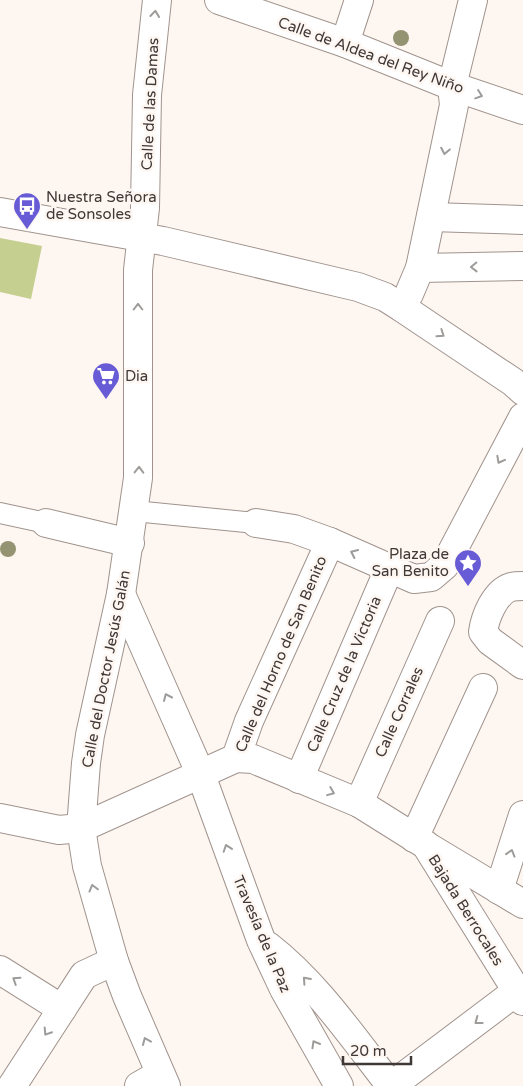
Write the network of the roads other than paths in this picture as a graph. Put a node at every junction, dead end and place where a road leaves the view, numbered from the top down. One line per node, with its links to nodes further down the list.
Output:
1 (157, 0): 11 (street, Calle de las Damas, one-way to 1)
2 (219, 0): 5 (street, Calle de Aldea del Rey Niño)
3 (359, 0): 5 (street)
4 (474, 0): 6 (street)
5 (345, 43): 6 (street, Calle de Aldea del Rey Niño)
6 (452, 86): 7 (street, Calle de Aldea del Rey Niño, one-way to 7); 9 (street, one-way to 9)
7 (523, 110)
8 (0, 212): 11 (street)
9 (431, 217): 10 (street); 13 (street)
10 (523, 220)
11 (141, 237): 14 (street); 17 (street, Calle del Doctor Jesús Galán, one-way to 11)
12 (523, 266): 13 (street, one-way to 13)
13 (420, 268): 14 (street)
14 (400, 307): 15 (street, one-way to 15)
15 (523, 391)
16 (523, 416): 23 (street, one-way to 23)
17 (134, 510): 19 (street); 22 (street, Calle del Doctor Jesús Galán)
18 (0, 513): 20 (street)
19 (256, 523): 21 (street)
20 (46, 524): 22 (street)
21 (330, 542): 23 (street, one-way to 21); 29 (street, Calle del Horno de San Benito)
22 (130, 543): 25 (street, Calle del Doctor Jesús Galán)
23 (389, 569): 31 (street, Calle Cruz de la Victoria)
24 (511, 590): 27 (street)
25 (121, 594): 30 (street, Travesía de la Paz, one-way to 25); 35 (street, Calle del Doctor Jesús Galán)
26 (440, 621): 32 (street, Calle Corrales)
27 (513, 658)
28 (483, 688): 36 (street)
29 (236, 758): 30 (street, Calle del Horno de San Benito); 31 (street, Bajada Berrocales)
30 (201, 774): 35 (street); 39 (street, Travesía de la Paz, one-way to 30)
31 (299, 779): 32 (street, Bajada Berrocales, one-way to 32)
32 (358, 803): 36 (street, Bajada Berrocales)
33 (523, 816): 37 (street, one-way to 33)
34 (0, 818): 35 (street)
35 (81, 828): 40 (street, Calle del Doctor Jesús Galán, one-way to 35)
36 (420, 841): 37 (street); 42 (street, Bajada Berrocales)
37 (499, 890): 38 (street)
38 (523, 904)
39 (261, 940): 46 (street, Travesía de la Paz, one-way to 39); 47 (street, one-way to 39)
40 (114, 961): 43 (street); 44 (street, Calle del Doctor Jesús Galán, one-way to 40)
41 (0, 970): 43 (street, one-way to 41)
42 (520, 996): 47 (street, one-way to 47)
43 (62, 1009): 45 (street, one-way to 45)
44 (155, 1082)
45 (12, 1086)
46 (339, 1086)
47 (391, 1086)

